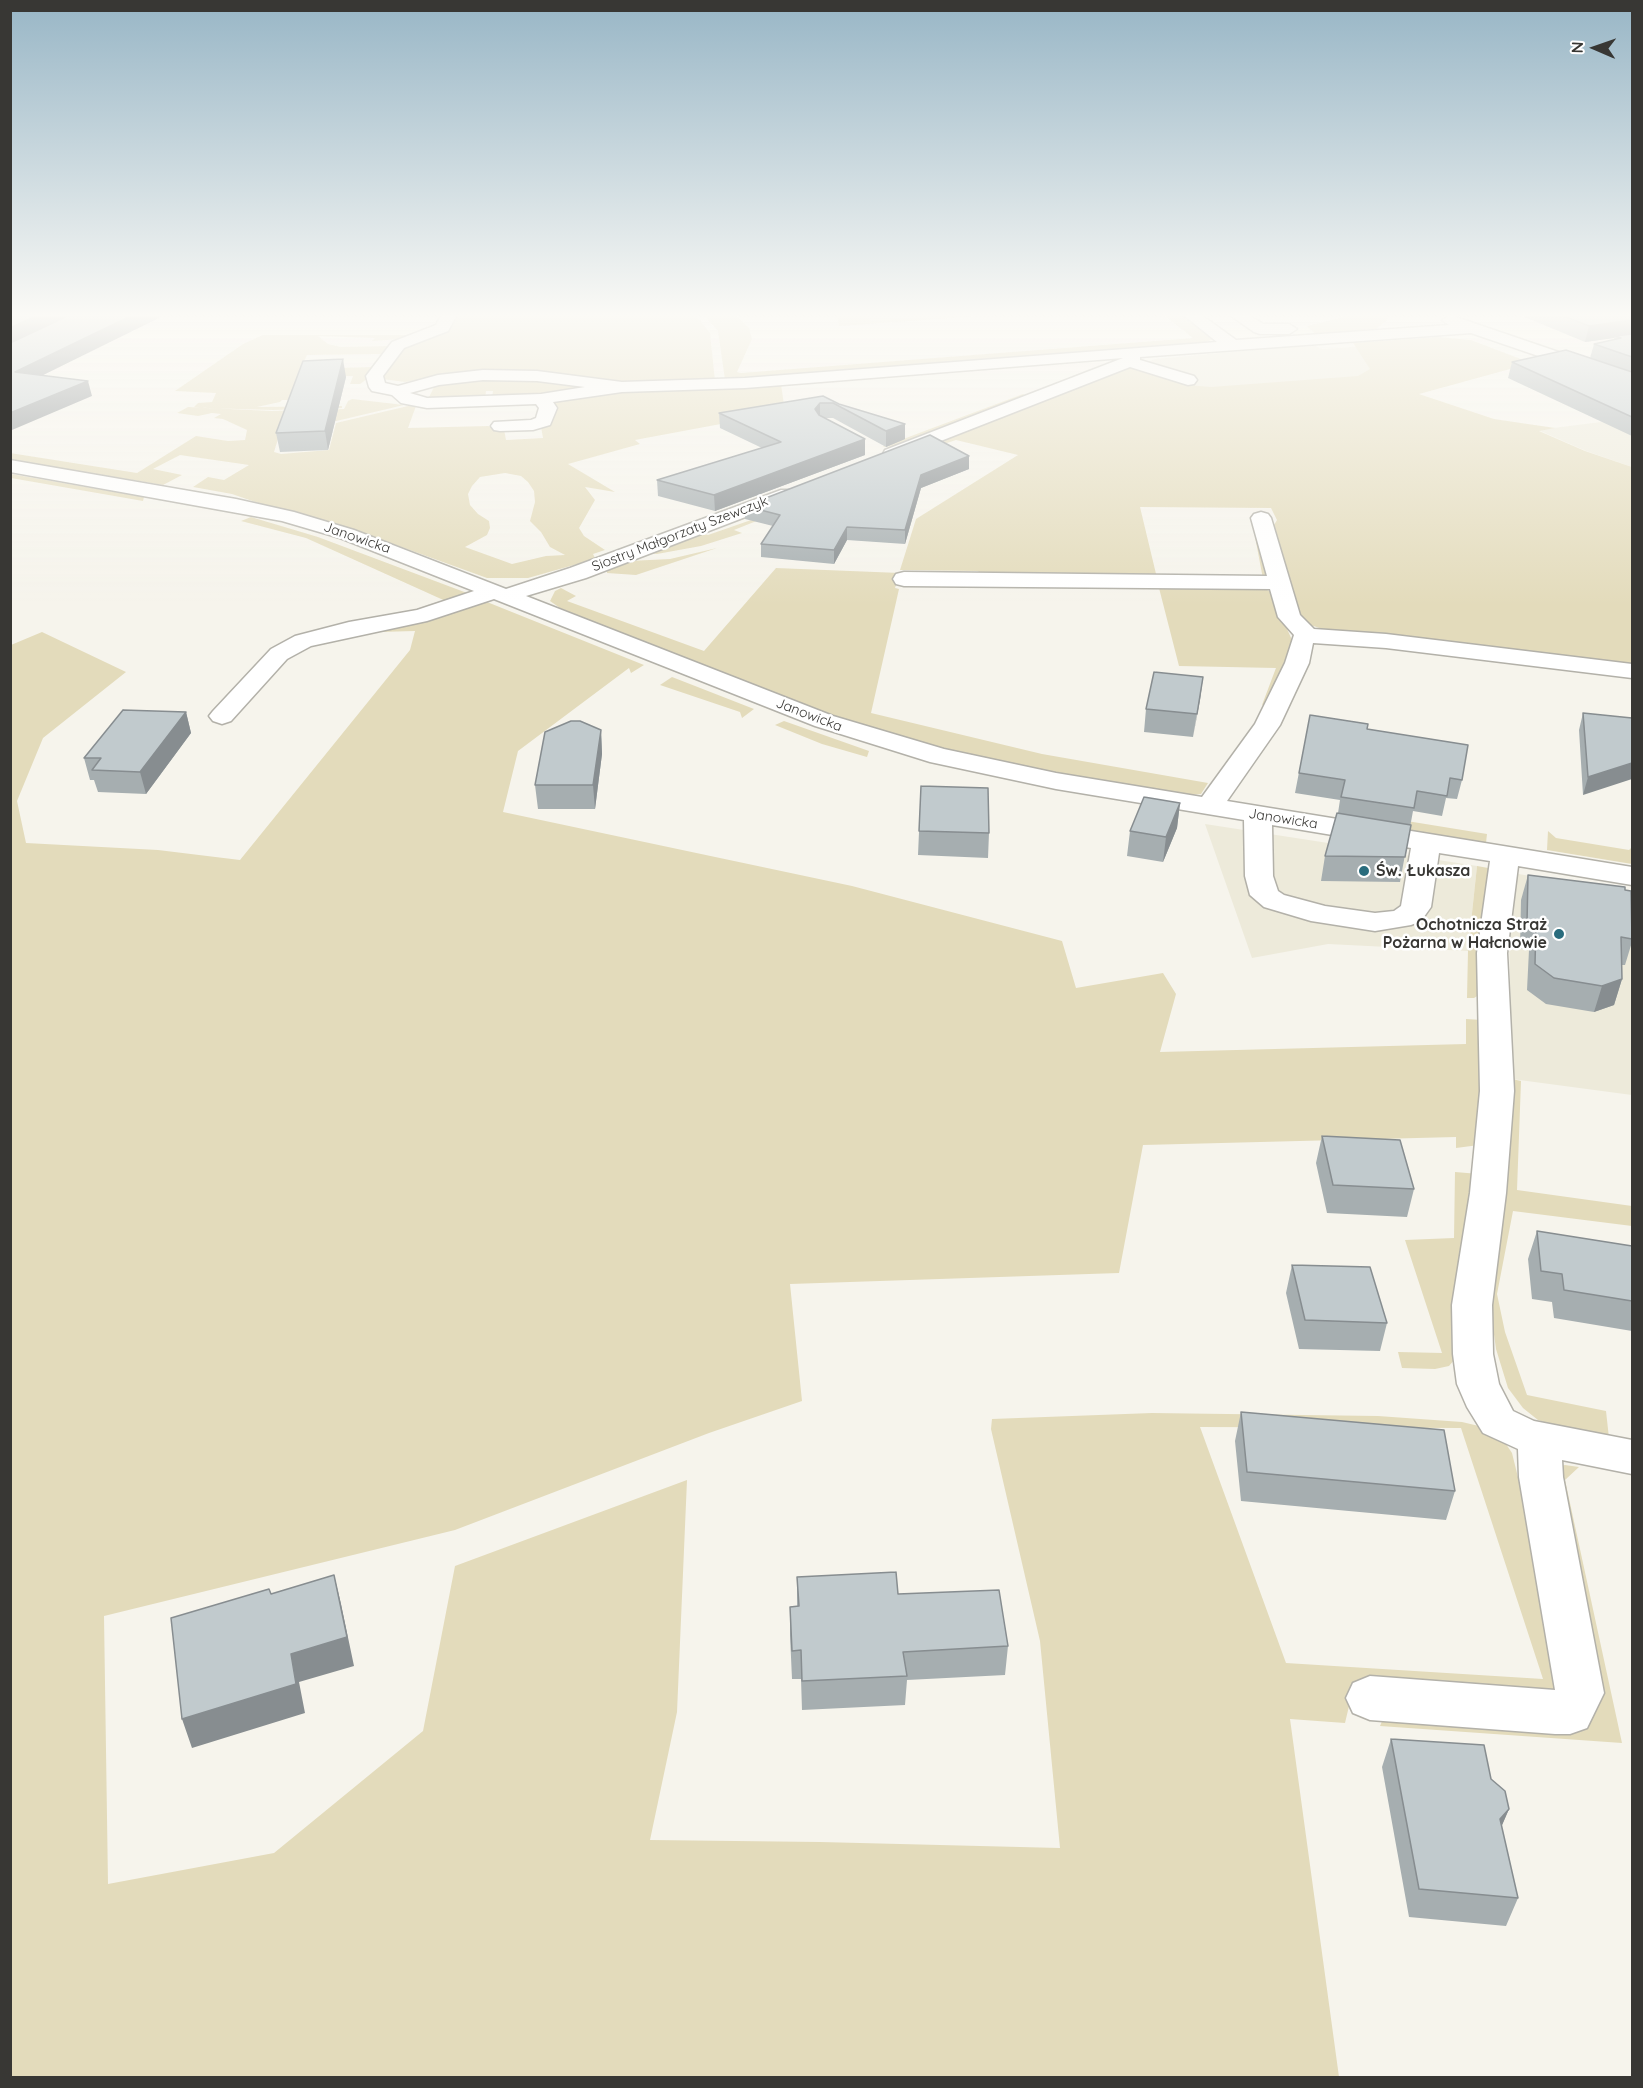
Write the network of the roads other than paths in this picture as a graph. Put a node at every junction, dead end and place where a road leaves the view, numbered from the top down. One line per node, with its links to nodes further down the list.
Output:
1 (547, 410): 3 (street)
2 (996, 410): 4 (street)
3 (500, 426)
4 (879, 456)
5 (10, 466): 8 (street, Janowicka)
6 (186, 481): 8 (street)
7 (809, 485): 12 (street, Siostry Małgorzaty Szewczyk)
8 (165, 492): 12 (street, Janowicka)
9 (1261, 518): 11 (street)
10 (904, 579): 11 (street)
11 (1277, 584): 13 (street)
12 (502, 593): 15 (street, Siostry Małgorzaty Szewczyk); 16 (street, Janowicka)
13 (1307, 636): 14 (street); 16 (street)
14 (1632, 671)
15 (222, 716)
16 (1209, 807): 17 (street, Janowicka)
17 (1258, 815): 18 (street, Janowicka); 18 (street)
18 (1426, 842): 19 (street, Janowicka)
19 (1505, 855): 20 (street, Janowicka); 21 (street)
20 (1632, 876)
21 (1539, 1440): 22 (street); 23 (street)
22 (1632, 1456)
23 (1370, 1698)

